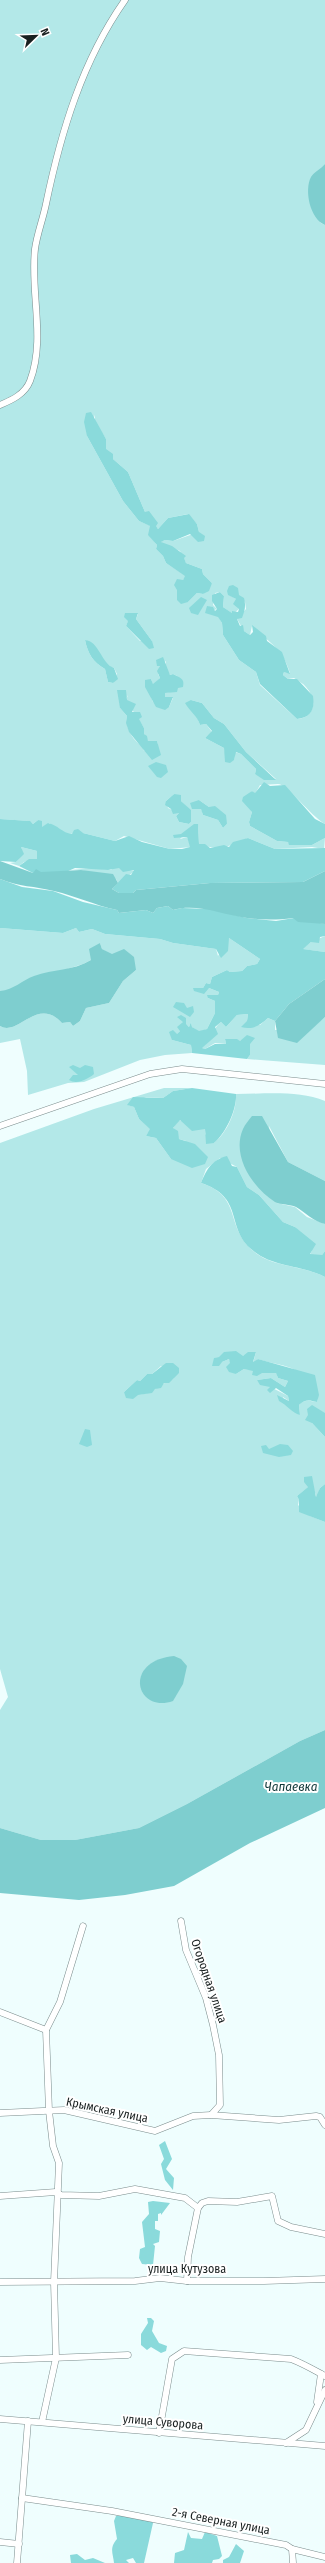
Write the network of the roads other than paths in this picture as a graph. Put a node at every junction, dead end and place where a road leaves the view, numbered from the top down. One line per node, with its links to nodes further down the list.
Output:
1 (125, 0): 2 (street)
2 (0, 405)
3 (325, 1084): 4 (street)
4 (0, 1126)
5 (181, 1921): 11 (street, Огородная улица)
6 (83, 1926): 8 (street)
7 (0, 2012): 8 (street)
8 (46, 2030): 9 (street)
9 (50, 2111): 10 (street, Крымская улица); 11 (street, Крымская улица); 13 (street)
10 (0, 2113)
11 (212, 2115): 12 (street, Крымская улица)
12 (324, 2123)
13 (56, 2192): 14 (street); 15 (street); 20 (street)
14 (0, 2196)
15 (198, 2208): 16 (street); 18 (street)
16 (325, 2234)
17 (325, 2279): 18 (street, улица Кутузова)
18 (187, 2281): 20 (street, улица Кутузова)
19 (0, 2282): 20 (street, улица Кутузова)
20 (54, 2282): 22 (street)
21 (128, 2354): 22 (street)
22 (56, 2358): 23 (street); 29 (street)
23 (0, 2360)
24 (323, 2375): 26 (street); 31 (street)
25 (325, 2390): 26 (street)
26 (316, 2405): 30 (street)
27 (0, 2419): 28 (street, улица Суворова)
28 (28, 2421): 29 (street, улица Суворова); 35 (street)
29 (42, 2422): 31 (street, улица Суворова)
30 (306, 2430): 32 (street); 33 (street)
31 (159, 2433): 32 (street, улица Суворова)
32 (286, 2443): 33 (street, улица Суворова)
33 (305, 2445): 34 (street, улица Суворова)
34 (325, 2446)
35 (22, 2498): 37 (street); 38 (street, 2-я Северная улица)
36 (0, 2542): 37 (street)
37 (19, 2544): 40 (street)
38 (292, 2549): 39 (street, 2-я Северная улица); 41 (street)
39 (325, 2557)
40 (17, 2563)
41 (293, 2563)

